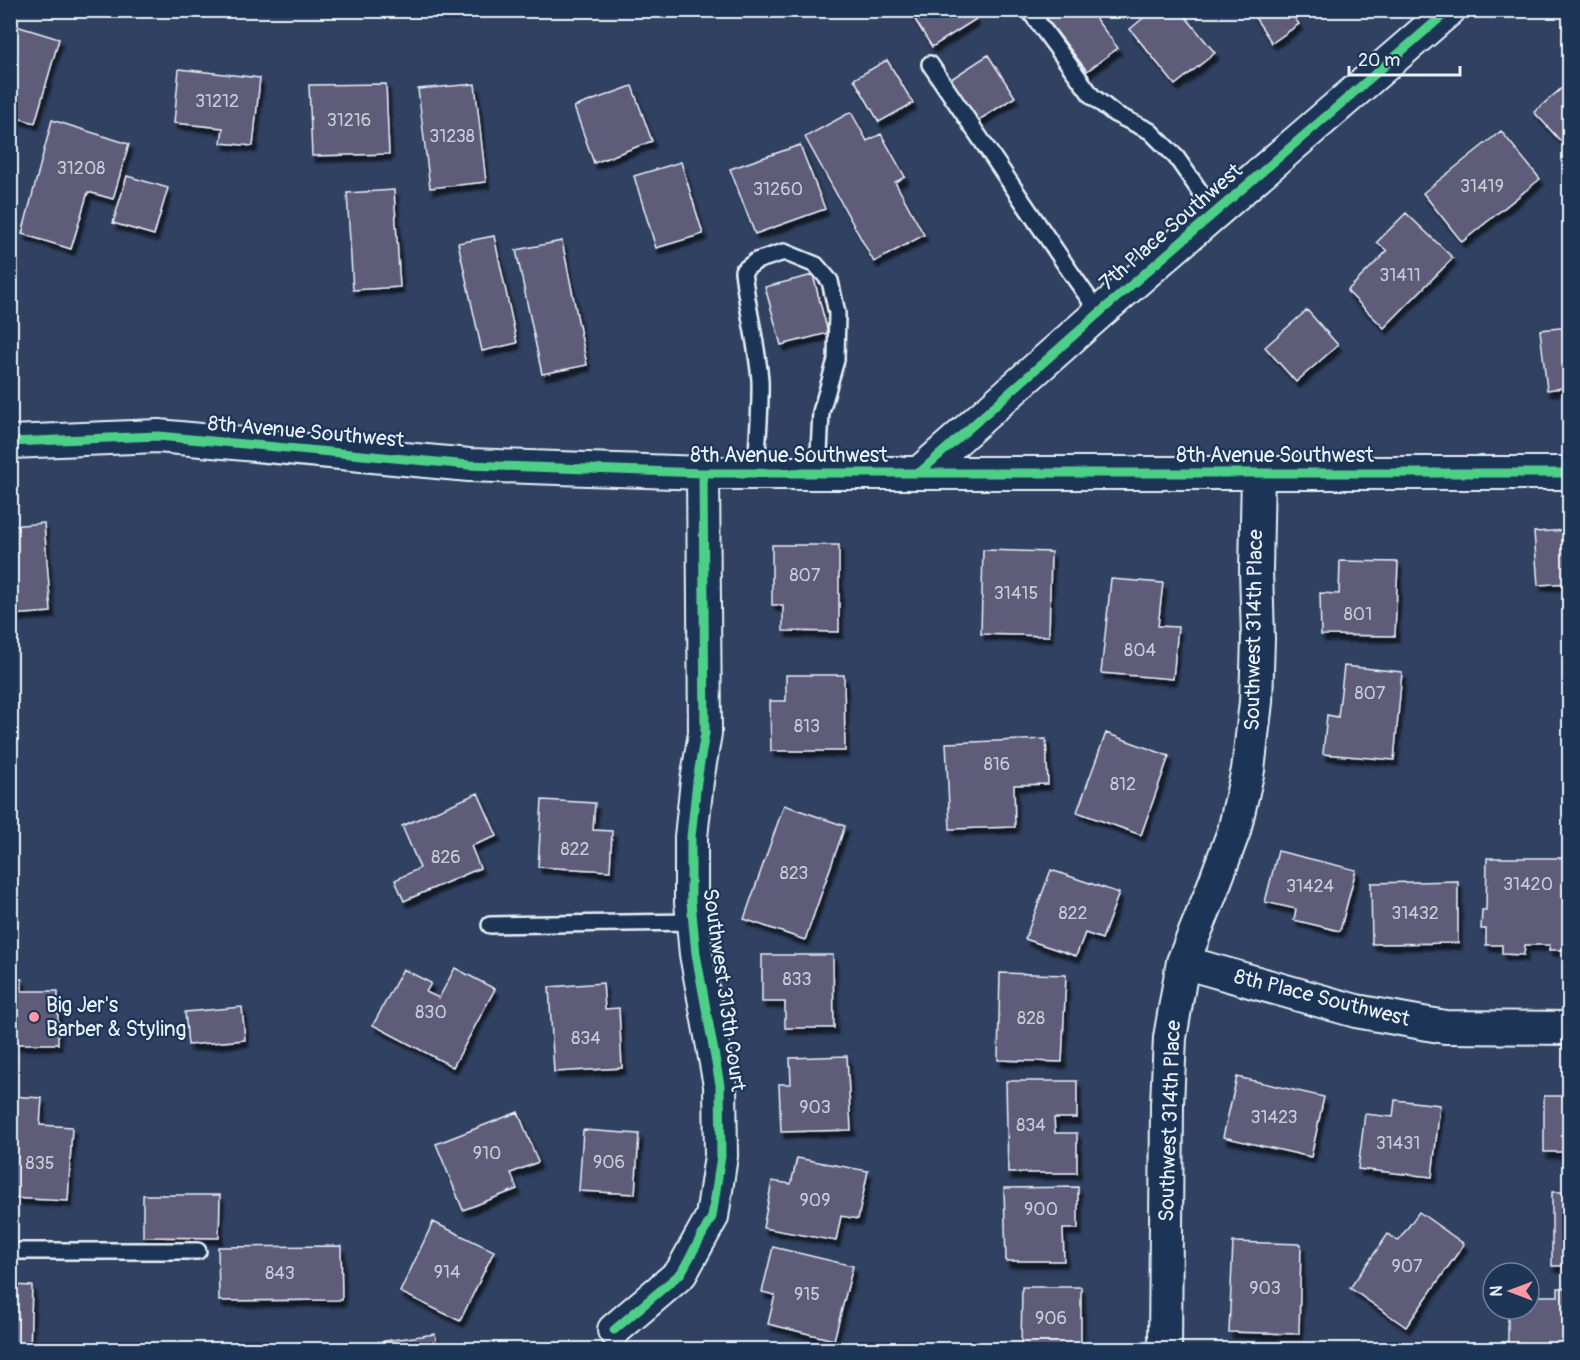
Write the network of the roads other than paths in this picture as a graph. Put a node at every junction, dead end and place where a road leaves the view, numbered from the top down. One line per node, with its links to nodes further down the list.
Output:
1 (1029, 10): 4 (lane)
2 (1449, 10): 4 (street, 7th Place Southwest)
3 (930, 64): 5 (lane)
4 (1215, 213): 5 (street, 7th Place Southwest)
5 (1099, 313): 10 (street, 7th Place Southwest)
6 (10, 442): 7 (street, 8th Avenue Southwest)
7 (703, 473): 8 (street, 8th Avenue Southwest); 13 (street, Southwest 313th Court)
8 (756, 473): 9 (street, 8th Avenue Southwest); 9 (lane)
9 (818, 473): 10 (street, 8th Avenue Southwest)
10 (919, 473): 11 (street, 8th Avenue Southwest)
11 (1258, 473): 12 (street, 8th Avenue Southwest); 15 (street, Southwest 314th Place)
12 (1569, 473)
13 (693, 921): 14 (lane); 19 (street, Southwest 313th Court)
14 (490, 925)
15 (1183, 962): 16 (street, 8th Place Southwest); 20 (street, Southwest 314th Place)
16 (1569, 1028)
17 (10, 1251): 18 (lane)
18 (198, 1251)
19 (614, 1330)
20 (1165, 1350)

